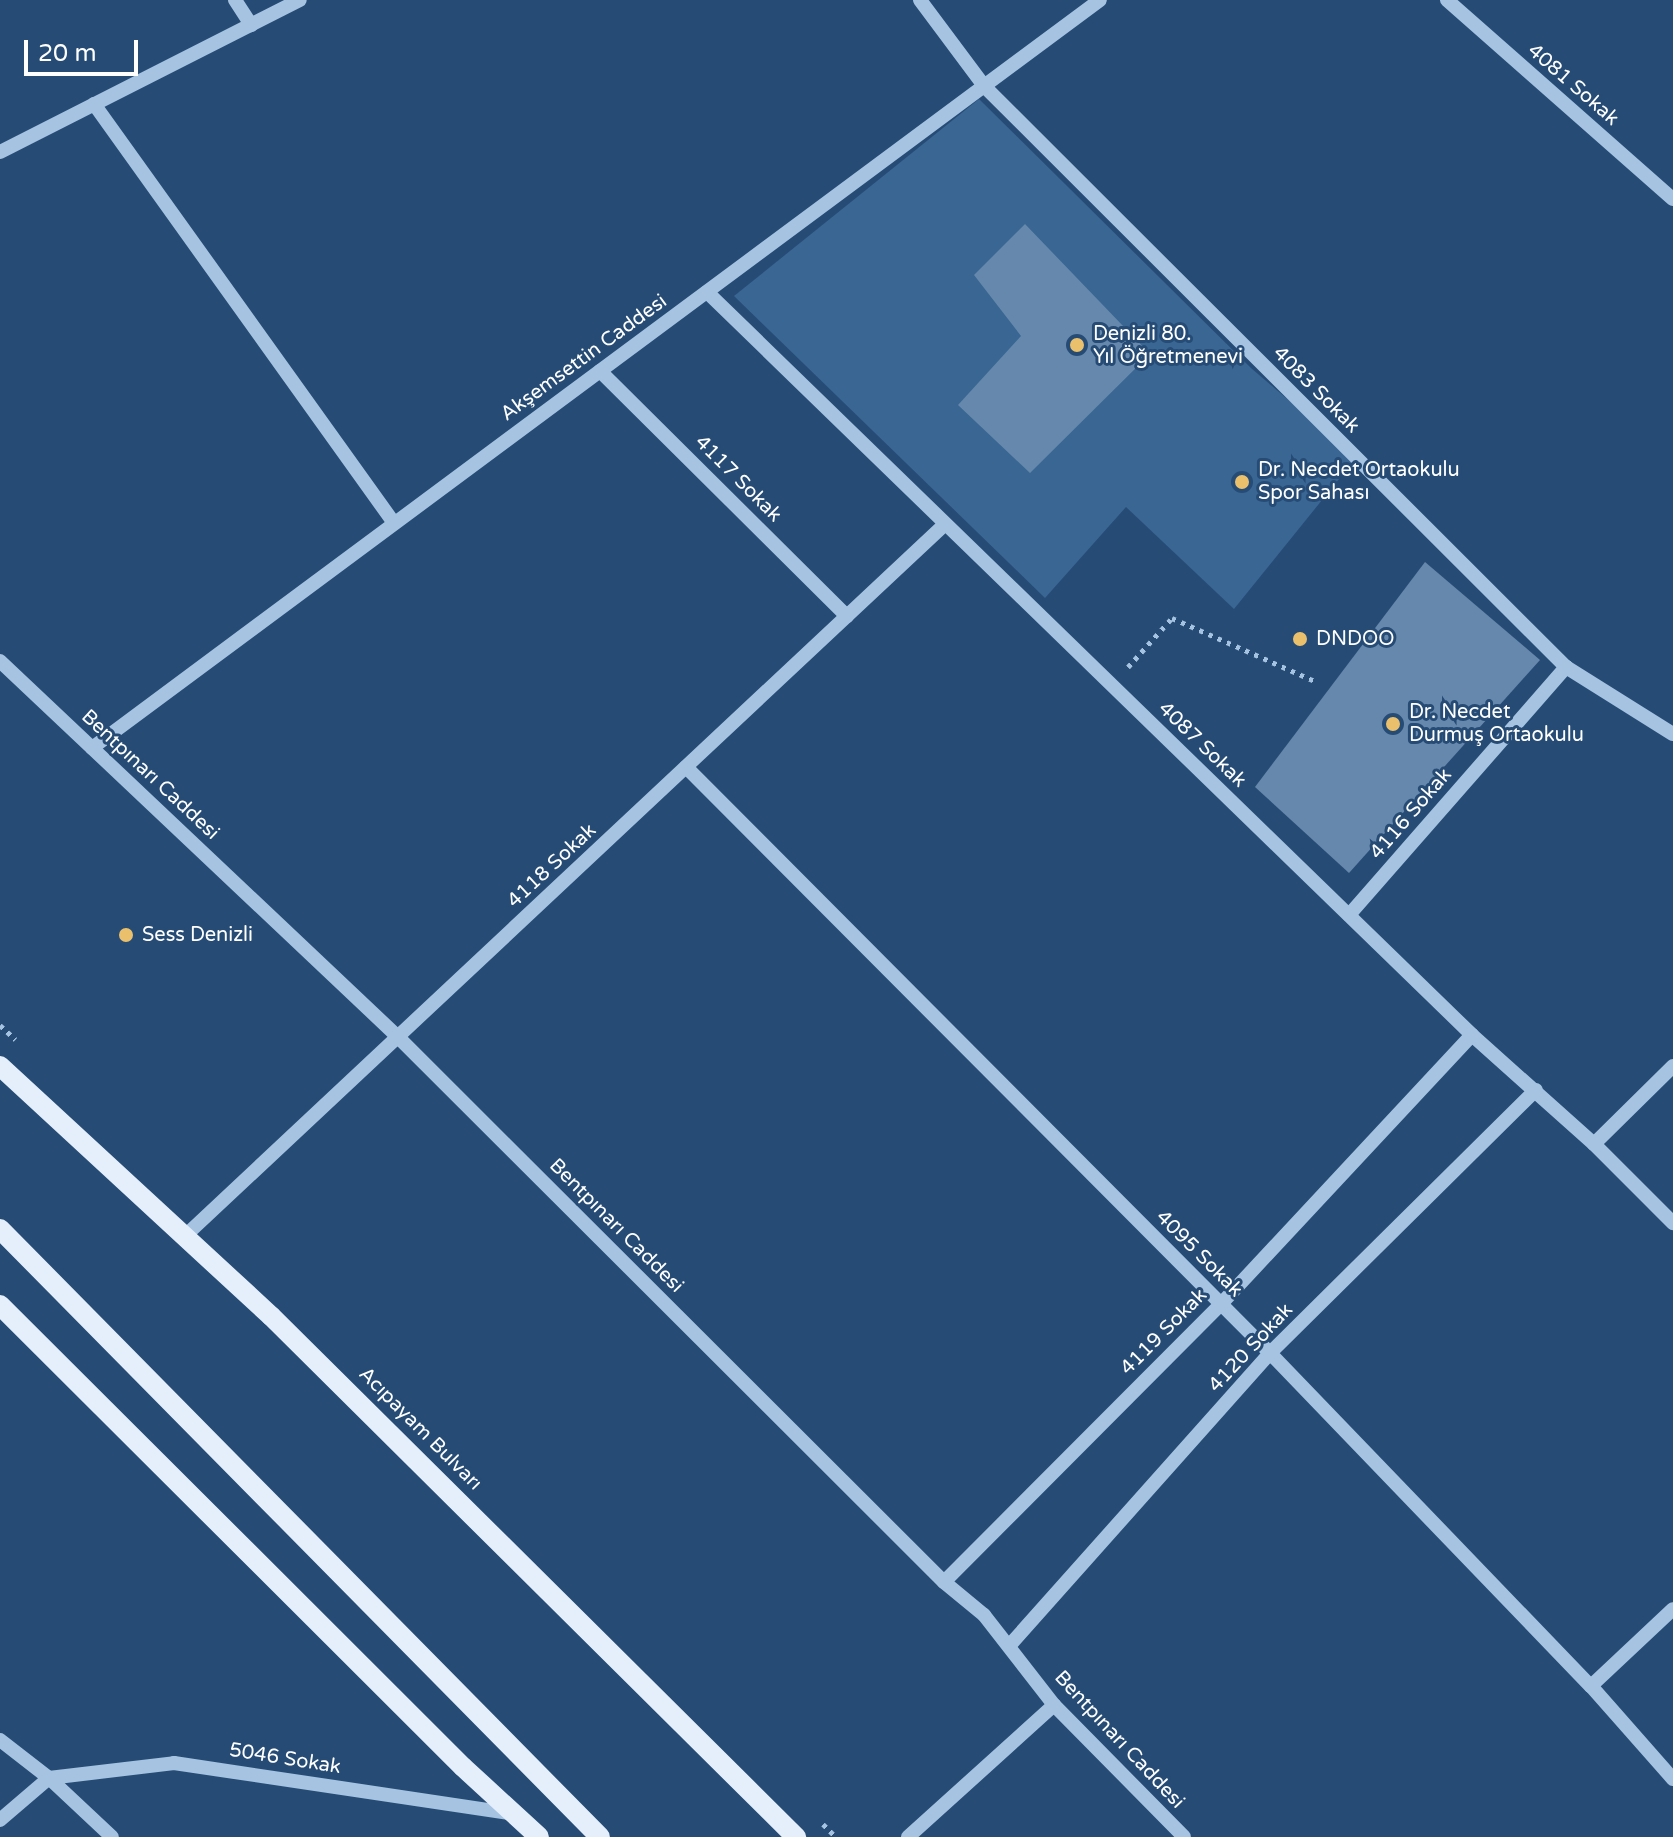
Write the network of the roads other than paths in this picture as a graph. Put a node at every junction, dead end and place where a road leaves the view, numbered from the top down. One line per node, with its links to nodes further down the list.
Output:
1 (235, 0): 6 (street)
2 (300, 0): 6 (street)
3 (920, 0): 7 (street, 4083 Sokak)
4 (1100, 0): 7 (street, Akşemsettin Caddesi)
5 (1447, 0): 10 (street, 4081 Sokak)
6 (251, 25): 8 (street)
7 (984, 86): 11 (street, Akşemsettin Caddesi); 17 (street, 4083 Sokak)
8 (94, 104): 9 (street); 13 (street)
9 (0, 152)
10 (1673, 199)
11 (707, 292): 12 (street, Akşemsettin Caddesi); 14 (street, 4087 Sokak)
12 (600, 371): 13 (street, Akşemsettin Caddesi); 15 (street, 4117 Sokak)
13 (394, 523): 19 (street, Akşemsettin Caddesi)
14 (945, 524): 15 (street, 4118 Sokak); 21 (street, 4087 Sokak)
15 (847, 616): 20 (street, 4118 Sokak)
16 (0, 661): 19 (street, Bentpınarı Caddesi)
17 (1566, 667): 18 (street, 4083 Sokak); 21 (street, 4116 Sokak)
18 (1671, 731)
19 (92, 748): 23 (street, Bentpınarı Caddesi)
20 (686, 767): 23 (street, 4118 Sokak); 31 (street, 4095 Sokak)
21 (1349, 915): 22 (street, 4087 Sokak)
22 (1472, 1035): 26 (street, 4087 Sokak); 31 (street, 4119 Sokak)
23 (398, 1037): 30 (street, 4118 Sokak); 34 (street, Bentpınarı Caddesi)
24 (0, 1066): 30 (main road, Acıpayam Bulvarı)
25 (1673, 1066): 27 (street)
26 (1536, 1090): 27 (street, 4087 Sokak); 33 (street, 4120 Sokak)
27 (1594, 1144): 28 (street, 4087 Sokak)
28 (1673, 1223)
29 (0, 1229): 46 (main road)
30 (185, 1236): 47 (main road, Acıpayam Bulvarı)
31 (1221, 1304): 33 (street, 4095 Sokak); 34 (street, 4119 Sokak)
32 (0, 1305): 42 (main road)
33 (1270, 1353): 36 (street, 4120 Sokak); 37 (street, 4095 Sokak)
34 (944, 1582): 36 (street, Bentpınarı Caddesi)
35 (1673, 1609): 37 (street)
36 (1009, 1646): 38 (street, Bentpınarı Caddesi)
37 (1591, 1686): 41 (street, 4095 Sokak)
38 (1054, 1705): 48 (street); 49 (street, Bentpınarı Caddesi)
39 (0, 1740): 40 (street)
40 (49, 1778): 42 (street, 5046 Sokak); 43 (street); 44 (street)
41 (1673, 1779)
42 (514, 1814): 45 (main road)
43 (0, 1820)
44 (112, 1837)
45 (539, 1837)
46 (600, 1837)
47 (796, 1837)
48 (908, 1837)
49 (1184, 1837)

